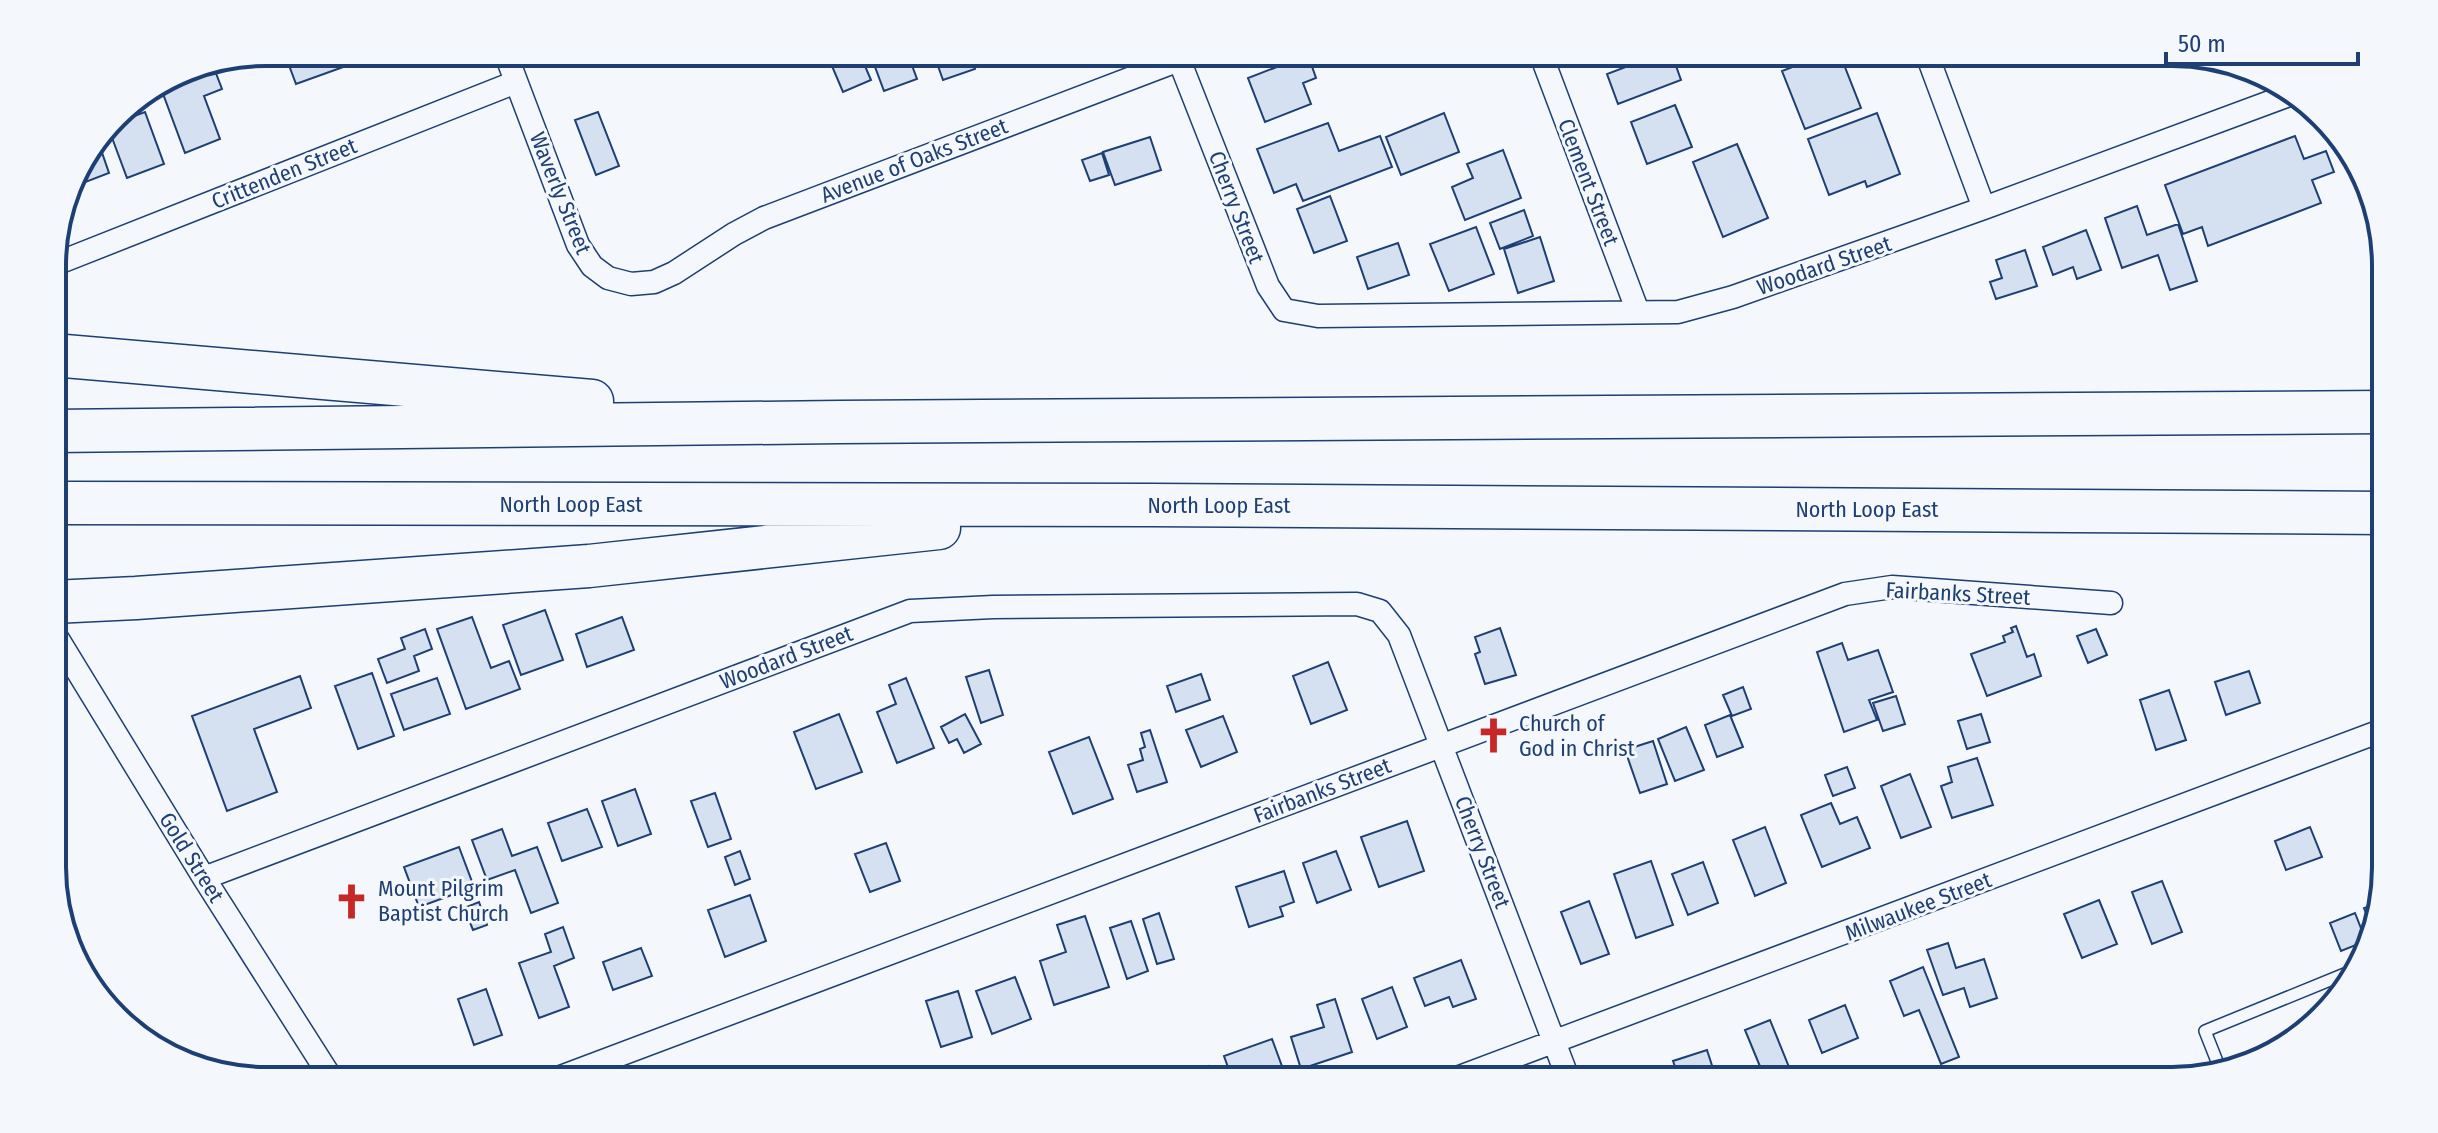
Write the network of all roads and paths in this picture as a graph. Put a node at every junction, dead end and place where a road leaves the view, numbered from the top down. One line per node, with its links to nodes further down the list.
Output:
1 (510, 66): 6 (street, Waverly Street)
2 (1152, 66): 10 (street, Avenue of Oaks Street)
3 (1182, 66): 12 (street, Cherry Street)
4 (1545, 66): 11 (street, Clement Street)
5 (1931, 66): 8 (street)
6 (516, 82): 9 (street, Crittenden Street); 10 (street, Waverly Street)
7 (2280, 98): 8 (street, Woodard Street)
8 (1984, 208): 11 (street, Woodard Street)
9 (66, 260)
10 (659, 280)
11 (1638, 312): 12 (street, Woodard Street)
12 (1336, 316)
13 (66, 356): 15 (highway)
14 (2372, 412): 15 (highway)
15 (840, 422): 16 (highway)
16 (66, 431)
17 (66, 503): 18 (highway, North Loop East)
18 (1151, 505): 19 (highway, North Loop East); 20 (highway)
19 (2372, 513)
20 (66, 601)
21 (2111, 603): 25 (street, Fairbanks Street)
22 (1392, 625): 25 (street, Cherry Street); 26 (street, Woodard Street)
23 (66, 652): 26 (street, Gold Street)
24 (2372, 734): 28 (street, Milwaukee Street)
25 (1441, 744): 28 (street, Cherry Street); 31 (street, Fairbanks Street)
26 (204, 878): 30 (street, Gold Street)
27 (2339, 976): 29 (lane)
28 (1555, 1041): 32 (street, Milwaukee Street); 33 (street, Cherry Street)
29 (2217, 1061)
30 (324, 1067)
31 (588, 1067)
32 (1486, 1067)
33 (1564, 1067)

